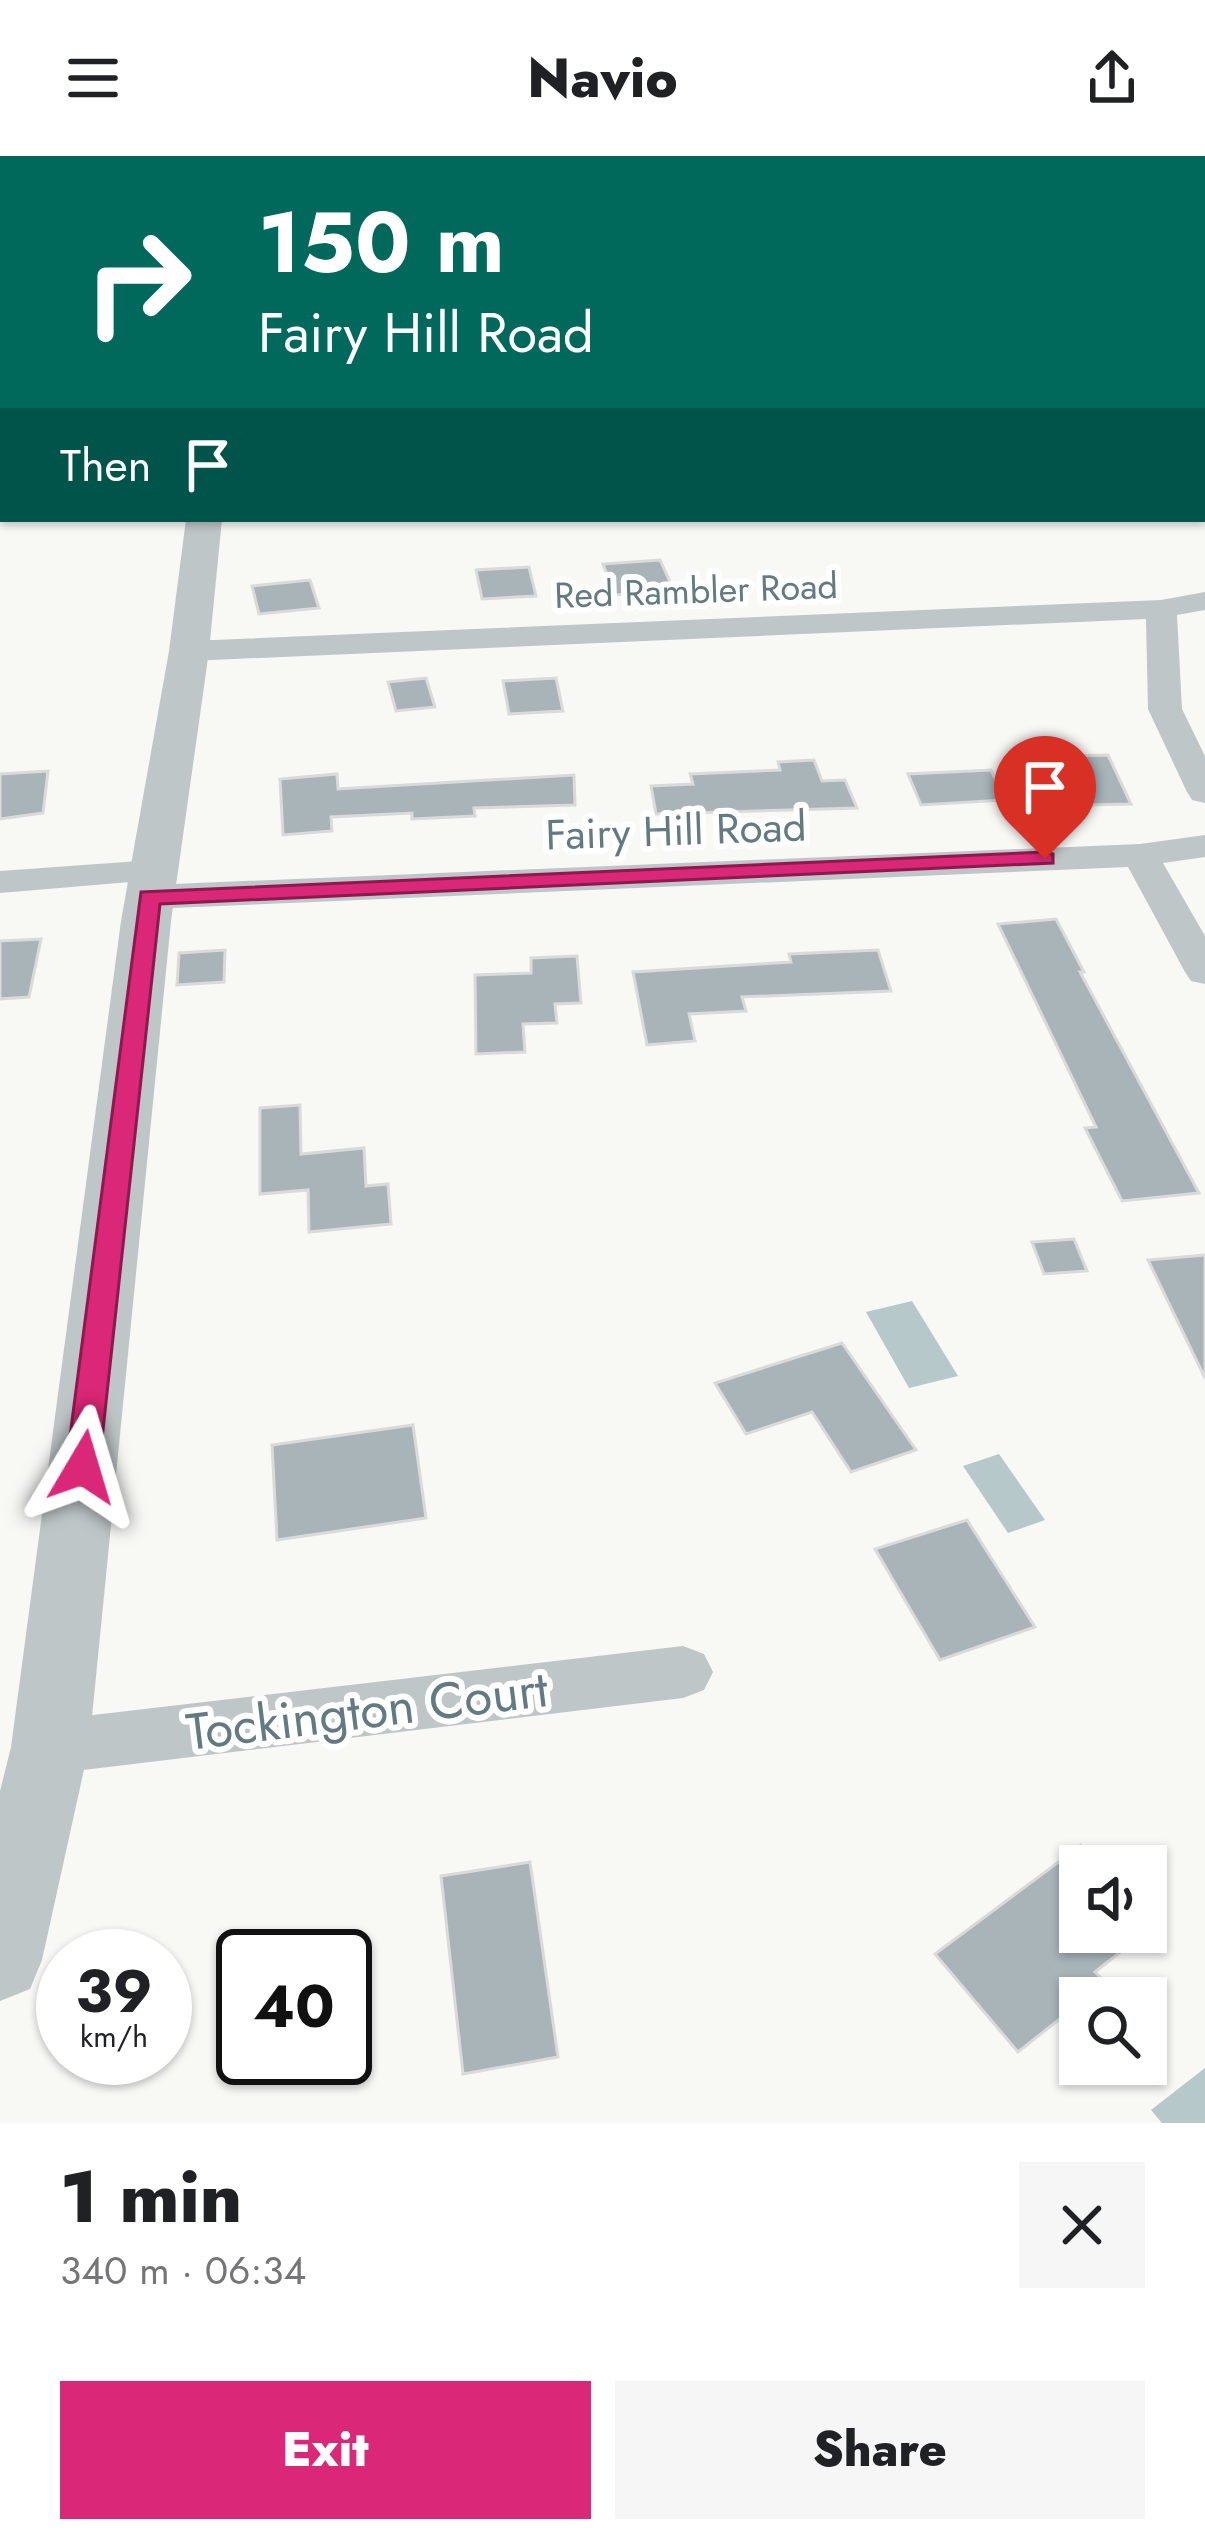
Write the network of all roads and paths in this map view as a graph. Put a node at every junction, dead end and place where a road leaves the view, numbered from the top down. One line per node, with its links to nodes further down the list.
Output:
1 (205, 522): 4 (street)
2 (1205, 601): 3 (street, Red Rambler Road)
3 (1161, 609): 4 (street, Red Rambler Road); 5 (street)
4 (189, 651): 9 (street)
5 (1205, 792)
6 (1205, 846): 7 (street, Fairy Hill Road)
7 (1140, 855): 9 (street, Fairy Hill Road); 10 (street)
8 (0, 882): 9 (street, Fairy Hill Road)
9 (151, 884): 12 (street)
10 (1205, 971)
11 (683, 1672): 12 (street, Tockington Court)
12 (50, 1747): 13 (street)
13 (0, 1960)

